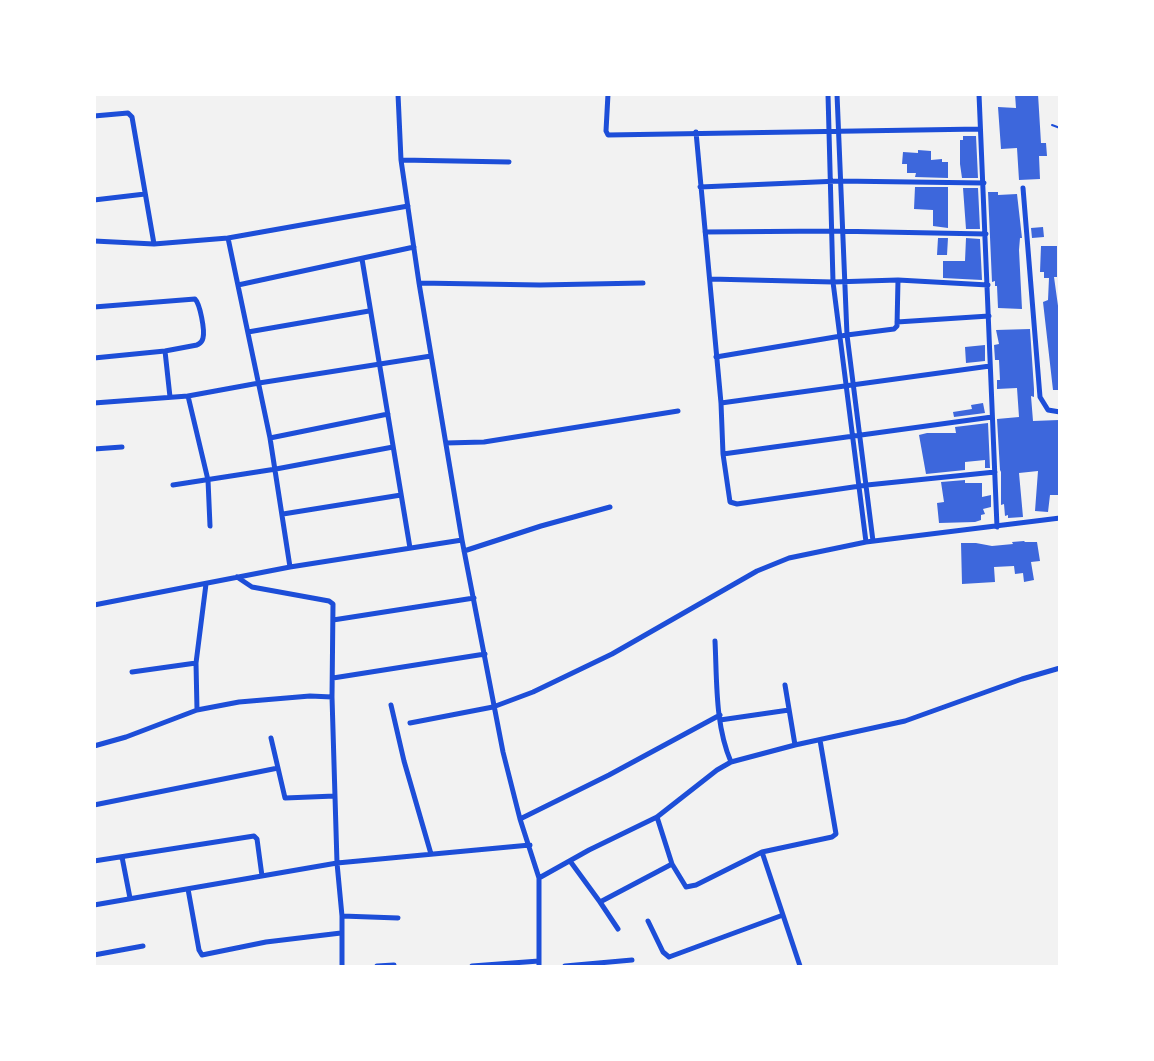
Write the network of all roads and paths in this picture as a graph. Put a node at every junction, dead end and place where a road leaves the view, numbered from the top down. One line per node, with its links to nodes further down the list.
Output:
1 (398, 94): 13 (street)
2 (608, 94): 11 (street)
3 (828, 94): 12 (street)
4 (837, 94): 10 (street)
5 (979, 94): 9 (street)
6 (94, 116): 20 (street)
7 (1052, 125): 8 (lane)
8 (1059, 128)
9 (980, 129): 10 (street); 17 (street)
10 (838, 131): 12 (street); 15 (street)
11 (696, 132): 12 (street); 18 (street)
12 (830, 132): 16 (street)
13 (401, 160): 14 (street); 22 (street)
14 (509, 162)
15 (839, 181): 16 (street); 17 (street); 24 (street)
16 (831, 182): 18 (street); 23 (street)
17 (984, 183): 26 (street)
18 (700, 187): 25 (street)
19 (1023, 188): 60 (street)
20 (145, 194): 21 (street); 29 (street)
21 (94, 200)
22 (408, 206): 27 (street); 30 (street)
23 (831, 231): 24 (street); 25 (street); 35 (street)
24 (842, 231): 26 (street); 36 (street)
25 (705, 232): 32 (street)
26 (986, 234): 39 (street)
27 (228, 238): 29 (street); 38 (street)
28 (94, 241): 29 (street)
29 (154, 244)
30 (414, 247): 31 (street); 37 (street)
31 (362, 259): 38 (street); 41 (street)
32 (710, 279): 35 (street); 49 (street)
33 (898, 280): 36 (street); 39 (street); 43 (street)
34 (643, 282): 37 (street)
35 (833, 282): 36 (street); 46 (street)
36 (844, 282): 45 (street)
37 (419, 283): 48 (street)
38 (238, 285): 44 (street)
39 (988, 285): 42 (street)
40 (94, 307): 47 (street)
41 (369, 311): 44 (street); 51 (street)
42 (989, 316): 43 (street); 52 (street)
43 (897, 322): 45 (street)
44 (248, 332): 53 (street)
45 (847, 335): 46 (street); 54 (street)
46 (839, 336): 49 (street); 54 (street)
47 (165, 351): 50 (street); 56 (street)
48 (431, 356): 51 (street); 65 (street)
49 (716, 357): 58 (street)
50 (94, 358)
51 (380, 365): 53 (street); 61 (street)
52 (990, 366): 54 (street); 62 (street)
53 (259, 383): 55 (street); 64 (street)
54 (849, 386): 58 (street); 63 (street)
55 (188, 396): 56 (street); 72 (street)
56 (170, 397): 57 (street)
57 (94, 403)
58 (721, 403): 69 (street)
59 (678, 411): 65 (street)
60 (1059, 412)
61 (388, 414): 64 (street); 67 (street)
62 (992, 417): 63 (street); 71 (street)
63 (856, 436): 69 (street); 74 (street); 75 (street)
64 (270, 438): 70 (street)
65 (446, 443): 82 (street)
66 (122, 447): 68 (street)
67 (393, 447): 70 (street); 76 (street)
68 (94, 449)
69 (723, 454): 75 (street)
70 (276, 469): 72 (street); 78 (street)
71 (995, 472): 74 (street); 81 (street)
72 (208, 480): 73 (street); 80 (street)
73 (173, 485)
74 (867, 485): 75 (street); 83 (street)
75 (857, 487): 84 (street)
76 (401, 495): 78 (street); 85 (street)
77 (610, 507): 86 (street)
78 (283, 514): 87 (street)
79 (1059, 518): 81 (street)
80 (210, 526)
81 (997, 526): 83 (street)
82 (462, 540): 85 (street); 86 (street)
83 (873, 541): 84 (street)
84 (866, 542): 102 (street)
85 (411, 548): 87 (street)
86 (464, 551): 90 (street)
87 (290, 567): 88 (street)
88 (237, 577): 89 (street); 92 (street)
89 (206, 584): 91 (street); 95 (street)
90 (474, 598): 92 (street); 94 (street)
91 (94, 605)
92 (333, 620): 98 (street)
93 (715, 641): 105 (street)
94 (485, 654): 98 (street); 102 (street)
95 (196, 663): 97 (street); 103 (street)
96 (1059, 668): 108 (street)
97 (132, 672)
98 (333, 678): 100 (street)
99 (785, 685): 104 (street)
100 (332, 697): 103 (street); 113 (street)
101 (391, 705): 119 (street)
102 (493, 707): 106 (street); 116 (street)
103 (197, 710): 110 (street)
104 (789, 710): 105 (street); 109 (street)
105 (720, 717): 111 (street); 116 (street)
106 (410, 723)
107 (272, 738): 112 (street)
108 (820, 740): 109 (street); 118 (street)
109 (795, 745): 111 (street)
110 (94, 746)
111 (731, 762): 115 (street)
112 (278, 768): 113 (street); 114 (street)
113 (335, 796): 123 (street)
114 (94, 806)
115 (657, 817): 122 (street); 124 (street)
116 (520, 819): 117 (street)
117 (530, 845): 119 (street); 126 (street)
118 (762, 852): 124 (street); 131 (street)
119 (431, 854): 123 (street)
120 (122, 857): 121 (street); 125 (street); 128 (street)
121 (94, 861)
122 (570, 861): 126 (street); 129 (street)
123 (337, 863): 125 (street); 132 (street)
124 (672, 864): 129 (street)
125 (262, 876): 127 (street)
126 (539, 878): 140 (street)
127 (188, 889): 128 (street); 136 (street)
128 (130, 898): 130 (street)
129 (600, 902): 135 (street)
130 (94, 905)
131 (783, 915): 134 (street); 146 (street)
132 (342, 916): 133 (street); 136 (street)
133 (398, 918)
134 (648, 921)
135 (618, 929)
136 (341, 933): 142 (street)
137 (143, 946): 138 (street)
138 (94, 955)
139 (632, 960): 145 (street)
140 (539, 964): 144 (street)
141 (394, 965): 143 (street)
142 (342, 966)
143 (377, 966)
144 (472, 966)
145 (565, 966)
146 (800, 966)

